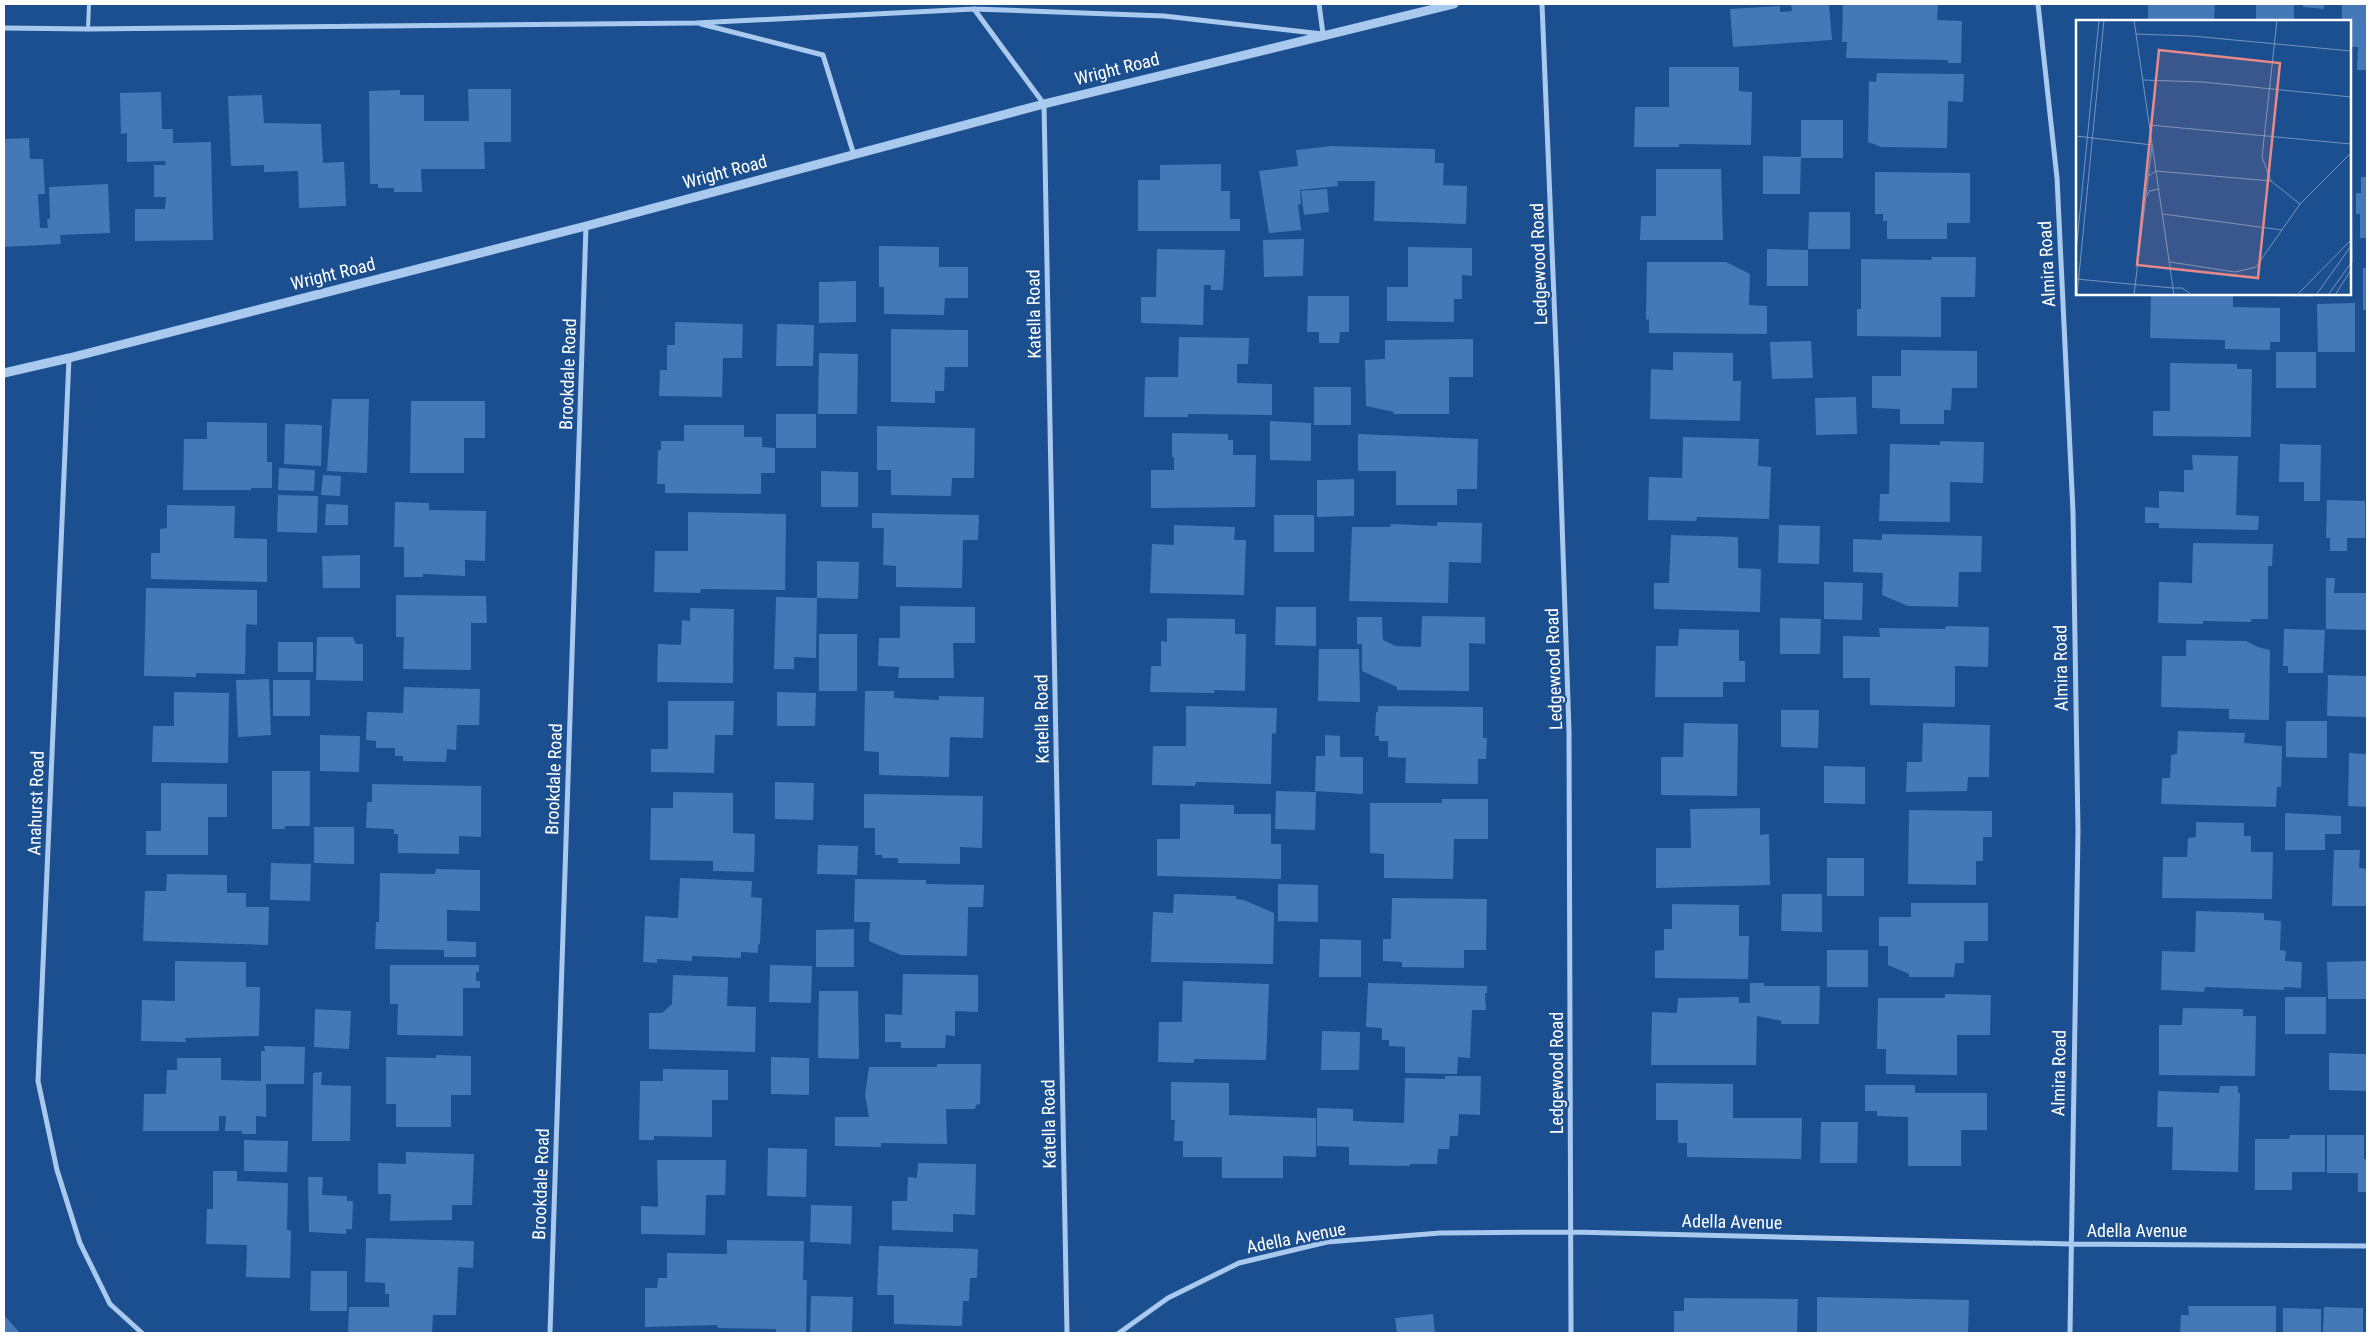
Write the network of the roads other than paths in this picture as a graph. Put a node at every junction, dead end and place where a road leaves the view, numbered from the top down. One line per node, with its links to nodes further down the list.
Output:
1 (89, 4): 9 (lane)
2 (1319, 4): 10 (street)
3 (1454, 4): 10 (street, Wright Road)
4 (1542, 4): 16 (street, Ledgewood Road)
5 (2038, 4): 17 (street, Almira Road)
6 (974, 9): 7 (street); 10 (street); 11 (street)
7 (696, 23): 9 (street); 12 (street)
8 (4, 28): 9 (street)
9 (88, 29)
10 (1323, 34): 11 (street, Wright Road)
11 (1044, 104): 12 (street, Wright Road); 21 (street, Katella Road)
12 (854, 155): 13 (street, Wright Road)
13 (586, 226): 14 (street, Wright Road); 20 (street, Brookdale Road)
14 (69, 358): 15 (street, Wright Road); 19 (street, Anahurst Road)
15 (4, 373)
16 (1572, 1232): 17 (street, Adella Avenue); 22 (street, Adella Avenue); 23 (street, Ledgewood Road)
17 (2070, 1244): 18 (street, Adella Avenue); 24 (street, Almira Road)
18 (2367, 1246)
19 (142, 1333)
20 (550, 1333)
21 (1067, 1333)
22 (1119, 1333)
23 (1571, 1333)
24 (2070, 1333)

